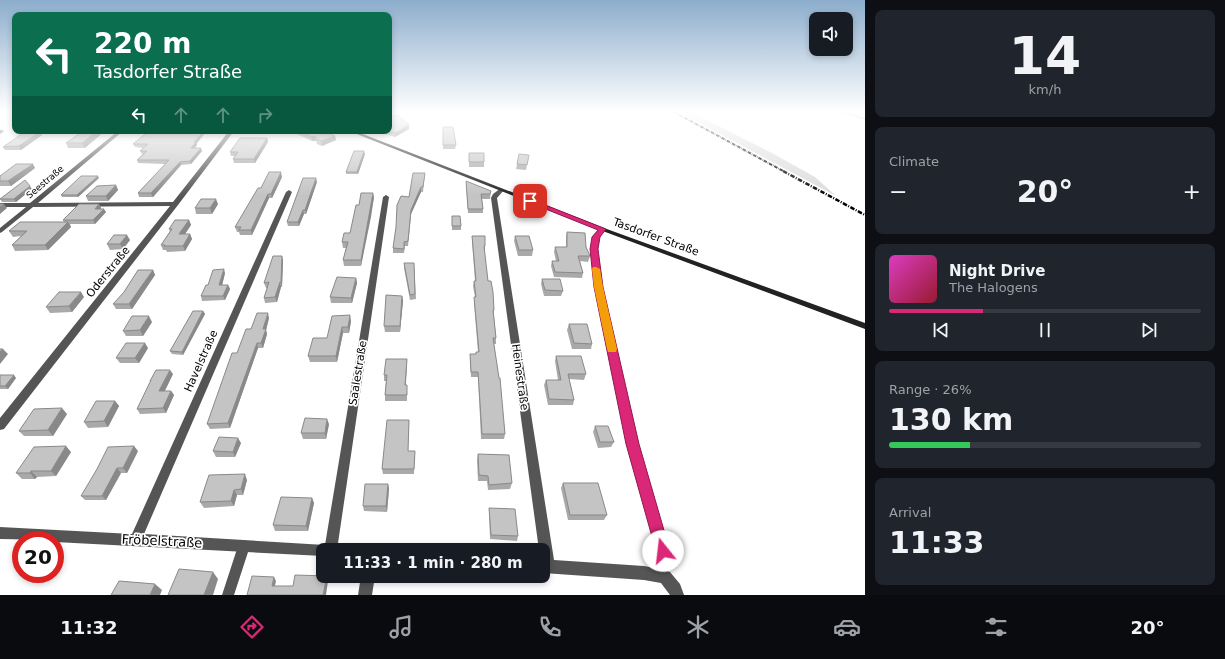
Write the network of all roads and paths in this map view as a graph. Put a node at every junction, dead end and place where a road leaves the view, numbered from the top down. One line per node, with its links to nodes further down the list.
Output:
1 (110, 140): 9 (street, Seestraße)
2 (225, 140): 7 (street, Oderstraße)
3 (374, 140): 4 (main road, Tasdorfer Straße)
4 (501, 190): 10 (main road, Tasdorfer Straße); 17 (street, Heinestraße)
5 (289, 192): 15 (street, Havelstraße)
6 (386, 197): 16 (street, Saalestraße)
7 (176, 204): 9 (street); 13 (street, Oderstraße)
8 (0, 205): 9 (street)
9 (32, 205): 11 (street, Seestraße)
10 (602, 229): 12 (main road, Tasdorfer Straße); 20 (lane)
11 (0, 231)
12 (865, 326)
13 (0, 426)
14 (0, 533): 15 (street, Fröbelstraße)
15 (136, 539): 18 (street, Fröbelstraße)
16 (332, 543)
17 (542, 543)
18 (244, 546): 19 (street, Fröbelstraße); 23 (lane)
19 (316, 550)
20 (663, 551)
21 (550, 566): 25 (street)
22 (367, 583): 24 (street)
23 (228, 595)
24 (365, 595)
25 (677, 595)

